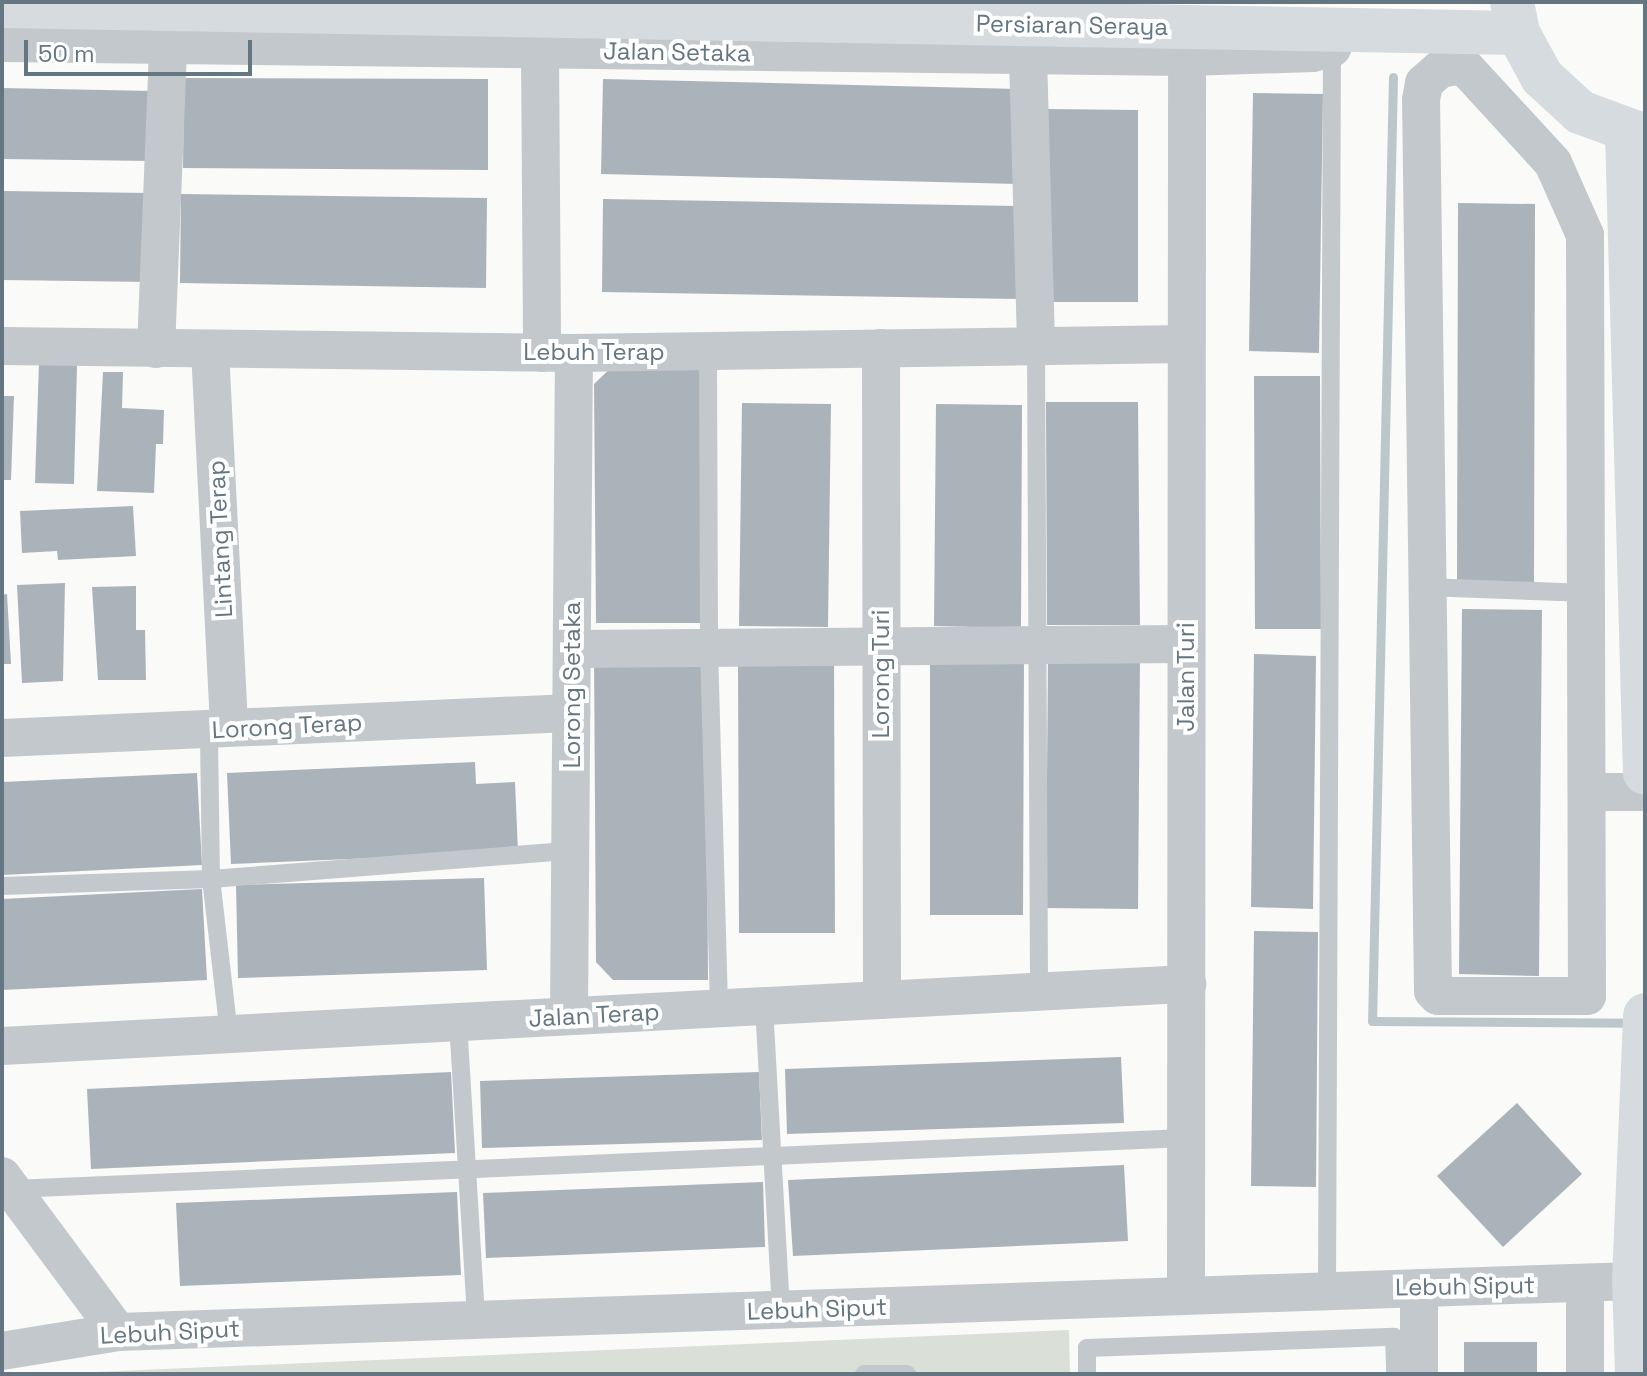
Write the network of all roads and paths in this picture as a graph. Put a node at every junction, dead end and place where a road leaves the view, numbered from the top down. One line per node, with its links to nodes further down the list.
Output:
1 (2, 6): 3 (main road, Persiaran Seraya)
2 (1515, 17): 3 (main road, Persiaran Seraya); 9 (main road)
3 (1336, 39): 8 (street, Jalan Setaka); 50 (lane)
4 (2, 43): 5 (street, Jalan Setaka)
5 (168, 45): 6 (street, Jalan Setaka); 14 (street)
6 (540, 50): 7 (street, Jalan Setaka); 17 (street, Lorong Setaka)
7 (1028, 56): 8 (street, Jalan Setaka); 11 (street)
8 (1187, 57): 10 (street, Jalan Turi)
9 (1636, 134): 28 (main road)
10 (1185, 344): 11 (street, Lebuh Terap); 21 (street, Jalan Turi)
11 (1036, 345): 13 (street, Lebuh Terap); 20 (lane)
12 (2, 346): 14 (street, Lebuh Terap)
13 (881, 348): 16 (street, Lebuh Terap); 22 (street, Lorong Turi)
14 (156, 349): 15 (street, Lebuh Terap)
15 (210, 350): 17 (street, Lebuh Terap); 26 (street, Lintang Terap)
16 (708, 351): 17 (street, Lebuh Terap); 23 (lane)
17 (558, 353): 24 (street, Lorong Setaka)
18 (1425, 587): 19 (lane); 19 (street); 29 (street)
19 (1587, 593): 29 (street)
20 (1041, 644): 21 (street); 22 (street); 35 (lane)
21 (1186, 644): 34 (street, Jalan Turi)
22 (881, 647): 23 (street); 36 (street, Lorong Turi)
23 (709, 648): 24 (street); 38 (lane)
24 (572, 649): 25 (street, Lorong Setaka)
25 (571, 713): 26 (street, Lorong Terap); 31 (street, Lorong Setaka)
26 (219, 729): 27 (street, Lorong Terap); 32 (lane)
27 (2, 738)
28 (1645, 773)
29 (1588, 792): 30 (street)
30 (1645, 792)
31 (570, 851): 32 (lane); 40 (street, Lorong Setaka)
32 (211, 879): 33 (lane); 42 (lane)
33 (2, 886)
34 (1187, 984): 35 (street, Jalan Terap); 44 (street, Jalan Turi)
35 (1039, 991): 36 (street, Jalan Terap)
36 (882, 1000): 37 (street, Jalan Terap)
37 (764, 1006): 38 (street, Jalan Terap); 45 (lane)
38 (719, 1008): 40 (street, Jalan Terap)
39 (1645, 1015): 48 (main road)
40 (569, 1016): 41 (street, Jalan Terap)
41 (458, 1022): 42 (street, Jalan Terap); 46 (lane)
42 (229, 1034): 43 (street, Jalan Terap)
43 (2, 1046)
44 (1185, 1138): 45 (lane); 52 (street, Jalan Turi)
45 (773, 1158): 46 (lane); 53 (lane)
46 (467, 1168): 47 (lane); 54 (lane)
47 (7, 1182): 55 (street)
48 (1634, 1281): 49 (street, Lebuh Siput); 63 (main road)
49 (1585, 1283): 51 (street, Lebuh Siput); 62 (street)
50 (1327, 1288): 51 (street, Lebuh Siput); 52 (street, Lebuh Siput)
51 (1419, 1288): 61 (street)
52 (1186, 1296): 53 (street, Lebuh Siput)
53 (781, 1311): 54 (street, Lebuh Siput)
54 (476, 1319): 55 (street, Lebuh Siput)
55 (118, 1332): 56 (street, Lebuh Siput)
56 (2, 1351)
57 (864, 1374): 58 (lane)
58 (907, 1374)
59 (1087, 1374): 60 (lane)
60 (1395, 1374)
61 (1419, 1374)
62 (1585, 1374)
63 (1637, 1374)

